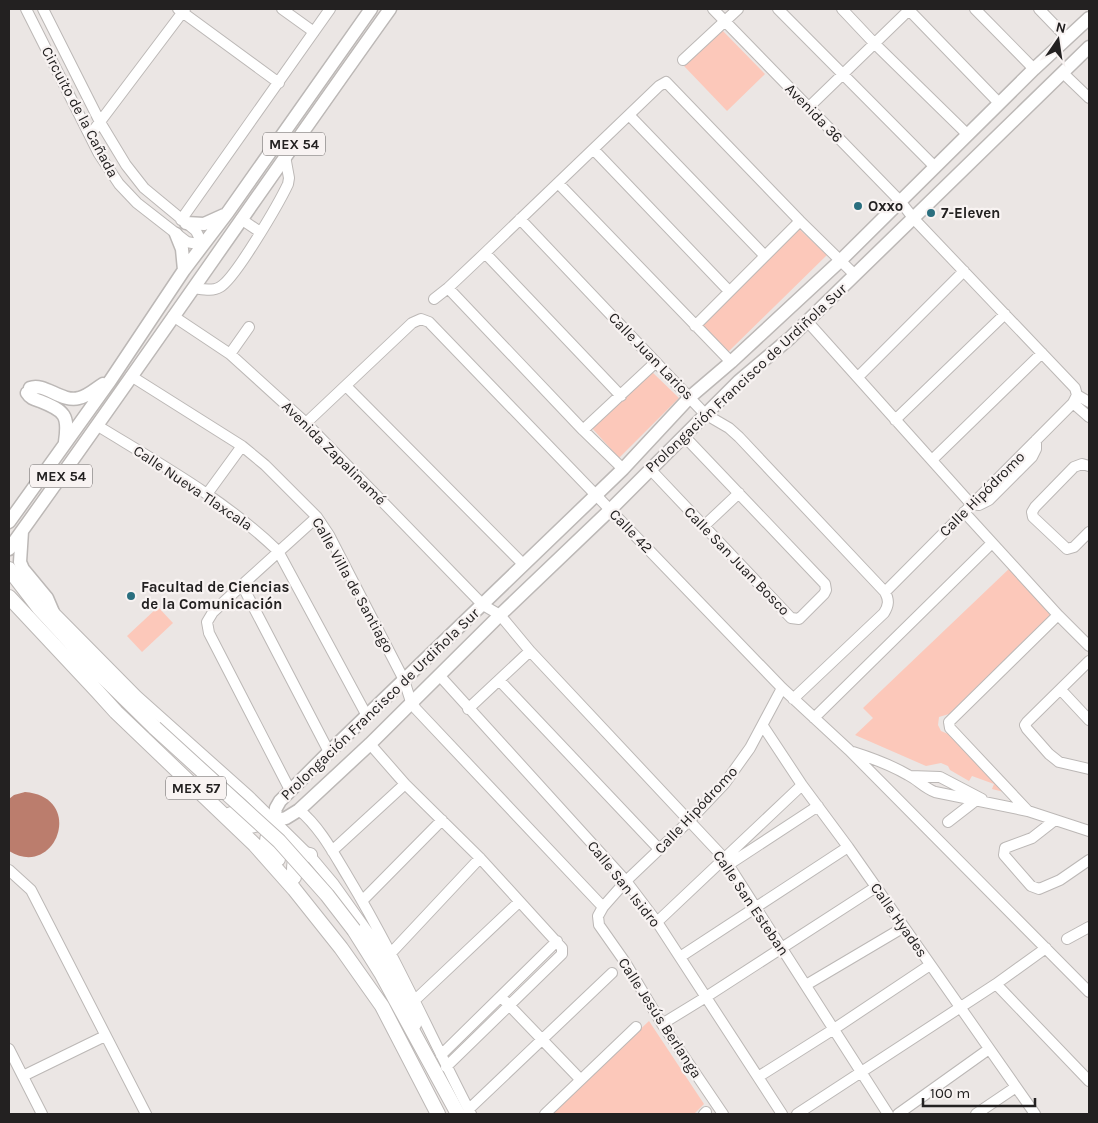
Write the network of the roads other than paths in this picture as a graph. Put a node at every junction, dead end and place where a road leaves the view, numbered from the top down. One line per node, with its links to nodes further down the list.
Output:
1 (26, 9): 31 (street, Circuito de la Cañada)
2 (43, 9): 30 (street, Circuito de la Cañada)
3 (282, 9): 17 (street)
4 (330, 9): 17 (street)
5 (371, 9): 38 (main road, MEX 54)
6 (390, 9): 34 (main road, MEX 54)
7 (713, 9): 16 (street, Avenida 36)
8 (738, 9): 16 (street)
9 (778, 9): 24 (street)
10 (842, 9): 19 (street)
11 (909, 9): 19 (street); 27 (street)
12 (975, 9): 22 (street)
13 (1039, 9): 18 (street)
14 (182, 10): 25 (street); 30 (street)
15 (1089, 18): 18 (main road, Prolongación Francisco de Urdiñola Sur)
16 (725, 21): 21 (street); 28 (street, Avenida 36)
17 (314, 32): 25 (street)
18 (1067, 38): 22 (main road, Prolongación Francisco de Urdiñola Sur)
19 (875, 44): 24 (street); 32 (street)
20 (1089, 47): 23 (main road, Prolongación Francisco de Urdiñola Sur)
21 (683, 60)
22 (1034, 69): 27 (main road, Prolongación Francisco de Urdiñola Sur)
23 (1063, 73): 26 (street); 41 (main road, Prolongación Francisco de Urdiñola Sur)
24 (842, 76): 28 (street); 35 (street)
25 (278, 83): 43 (street)
26 (1089, 98)
27 (999, 103): 32 (main road, Prolongación Francisco de Urdiñola Sur)
28 (809, 107): 37 (street, Avenida 36)
29 (630, 115): 33 (street); 42 (street); 48 (street)
30 (100, 122): 31 (street); 43 (street, Circuito de la Cañada)
31 (90, 135): 45 (street, Circuito de la Cañada)
32 (968, 135): 35 (main road, Prolongación Francisco de Urdiñola Sur)
33 (594, 150): 36 (street); 55 (street)
34 (285, 156): 39 (main road, MEX 54); 44 (street)
35 (935, 168): 37 (main road, Prolongación Francisco de Urdiñola Sur)
36 (558, 184): 40 (street); 60 (street)
37 (900, 201): 41 (street, Avenida 36); 49 (main road, Prolongación Francisco de Urdiñola Sur)
38 (228, 212): 43 (main road); 46 (main road, MEX 54)
39 (244, 216): 44 (street); 46 (main road); 53 (main road, MEX 54)
40 (520, 219): 47 (street); 64 (street, Calle Juan Larios)
41 (914, 219): 51 (street, Avenida 36); 52 (main road, Prolongación Francisco de Urdiñola Sur)
42 (800, 221): 48 (street); 49 (street)
43 (183, 222): 46 (street, Circuito de la Cañada)
44 (260, 232): 53 (street)
45 (176, 234): 46 (street, Circuito de la Cañada); 50 (main road)
46 (202, 245): 50 (main road, MEX 54); 57 (main road)
47 (485, 253): 54 (street); 70 (street)
48 (765, 256): 55 (street)
49 (840, 261): 52 (street); 65 (main road, Prolongación Francisco de Urdiñola Sur)
50 (184, 270): 68 (main road, MEX 54)
51 (964, 271): 58 (street, Avenida 36); 67 (street)
52 (855, 275): 59 (main road, Prolongación Francisco de Urdiñola Sur)
53 (196, 284): 57 (main road, MEX 54)
54 (448, 288): 56 (street); 81 (street)
55 (729, 291): 60 (street)
56 (434, 299)
57 (176, 312): 63 (street, Avenida Zapalinamé); 66 (main road, MEX 54)
58 (1005, 314): 62 (street, Avenida 36); 78 (street)
59 (807, 321): 67 (street); 75 (main road, Prolongación Francisco de Urdiñola Sur)
60 (695, 326): 65 (street)
61 (249, 327): 63 (street)
62 (1042, 353): 72 (street, Avenida 36); 86 (street)
63 (230, 354): 79 (street, Avenida Zapalinamé)
64 (656, 362): 70 (street); 71 (street, Calle Juan Larios)
65 (731, 362): 71 (main road, Prolongación Francisco de Urdiñola Sur)
66 (131, 376): 74 (main road, MEX 54); 84 (street, Calle Villa de Santiago)
67 (858, 377): 78 (street)
68 (110, 381): 76 (main road, MEX 54); 83 (main road)
69 (346, 386): 79 (street); 93 (street, Calle 42); 106 (street)
70 (622, 396): 81 (street)
71 (690, 397): 75 (street, Calle Juan Larios); 88 (main road, Prolongación Francisco de Urdiñola Sur)
72 (1075, 399): 73 (street); 77 (street); 94 (street, Calle Hipódromo)
73 (1089, 402)
74 (113, 404): 76 (main road); 80 (main road, MEX 54)
75 (705, 414): 82 (main road, Prolongación Francisco de Urdiñola Sur); 109 (street, Calle Juan Larios)
76 (85, 415): 83 (main road, MEX 54); 85 (main road)
77 (1089, 417)
78 (895, 420): 86 (street)
79 (306, 423): 111 (street, Avenida Zapalinamé)
80 (98, 426): 85 (main road, MEX 54); 92 (street, Calle Nueva Tlaxcala)
81 (583, 430): 88 (street)
82 (684, 436): 89 (main road, Prolongación Francisco de Urdiñola Sur); 91 (street, Calle San Juan Bosco)
83 (65, 442): 90 (main road, MEX 54)
84 (242, 446): 92 (street); 98 (street, Calle Villa de Santiago)
85 (82, 448): 101 (main road, MEX 54)
86 (932, 460): 94 (street)
87 (1089, 466): 102 (street)
88 (623, 469): 93 (main road, Prolongación Francisco de Urdiñola Sur)
89 (650, 469): 95 (main road, Prolongación Francisco de Urdiñola Sur); 100 (street, Calle San Juan Bosco)
90 (32, 492): 96 (main road); 99 (main road, MEX 54)
91 (739, 493): 100 (street); 100 (street, Calle San Juan Bosco)
92 (207, 494): 105 (street, Calle Nueva Tlaxcala)
93 (596, 494): 95 (street, Calle 42); 106 (main road, Prolongación Francisco de Urdiñola Sur)
94 (972, 504): 97 (street, Calle Hipódromo)
95 (610, 510): 113 (main road, Prolongación Francisco de Urdiñola Sur); 121 (street, Calle 42)
96 (9, 511)
97 (964, 512): 103 (street); 109 (street, Calle Hipódromo)
98 (318, 517): 105 (street); 119 (street, Calle Villa de Santiago)
99 (9, 522)
100 (704, 526)
101 (23, 530): 104 (main road, MEX 54); 112 (main road)
102 (1089, 532)
103 (992, 543): 114 (street); 128 (street)
104 (9, 549)
105 (278, 551): 108 (street); 127 (street, Calle Nueva Tlaxcala)
106 (524, 564): 111 (main road, Prolongación Francisco de Urdiñola Sur)
107 (11, 572): 112 (street); 192 (highway, MEX 57, bridge)
108 (242, 584): 133 (street); 138 (street)
109 (886, 594): 124 (street, Calle Hipódromo)
110 (11, 602): 122 (highway, MEX 57)
111 (483, 605): 113 (street, Calle San Esteban); 119 (main road, Prolongación Francisco de Urdiñola Sur)
112 (53, 612): 145 (street)
113 (500, 615): 116 (street, Calle San Esteban); 118 (main road, Prolongación Francisco de Urdiñola Sur)
114 (1058, 615): 115 (street); 142 (street)
115 (1089, 646)
116 (530, 651): 120 (street); 146 (street, Calle San Esteban)
117 (1089, 661): 123 (street)
118 (439, 675): 125 (main road, Prolongación Francisco de Urdiñola Sur); 126 (street, Calle San Isidro)
119 (404, 680): 125 (street, Calle Villa de Santiago); 127 (main road, Prolongación Francisco de Urdiñola Sur)
120 (499, 680): 126 (street); 150 (street)
121 (782, 688): 124 (street, Calle 42); 130 (street, Calle Hipódromo)
122 (97, 690): 145 (highway); 178 (highway, MEX 57)
123 (1061, 690): 129 (street); 134 (street)
124 (793, 699): 128 (street, Calle 42)
125 (411, 702): 131 (main road, Prolongación Francisco de Urdiñola Sur); 162 (street)
126 (468, 708): 158 (street, Calle San Isidro)
127 (367, 716): 133 (main road, Prolongación Francisco de Urdiñola Sur)
128 (814, 718): 132 (street, Calle 42)
129 (1089, 720)
130 (763, 726): 137 (street, Calle Hyades); 146 (street, Calle Hipódromo)
131 (370, 744): 136 (street); 141 (main road, Prolongación Francisco de Urdiñola Sur)
132 (849, 750): 135 (street); 171 (street, Calle 42)
133 (328, 752): 138 (main road, Prolongación Francisco de Urdiñola Sur)
134 (1089, 770)
135 (910, 776): 139 (street); 139 (street)
136 (405, 784): 143 (street); 151 (street)
137 (802, 785): 140 (street, Calle Hyades); 155 (street)
138 (290, 790): 145 (main road, Prolongación Francisco de Urdiñola Sur)
139 (981, 800): 142 (street); 147 (street)
140 (818, 806): 149 (street, Calle Hyades); 155 (street)
141 (299, 810): 145 (main road, Prolongación Francisco de Urdiñola Sur); 151 (street)
142 (1028, 811): 144 (street)
143 (442, 820): 153 (street); 160 (street)
144 (1055, 820): 148 (street); 154 (street)
145 (274, 821): 152 (street); 157 (highway)
146 (689, 821): 150 (street, Calle Hipódromo); 155 (street, Calle San Esteban)
147 (948, 822)
148 (1089, 831)
149 (848, 847): 159 (street, Calle Hyades); 163 (street)
150 (660, 849): 158 (street, Calle Hipódromo)
151 (332, 851): 160 (street)
152 (310, 855): 157 (highway); 192 (street)
153 (480, 858): 161 (street); 172 (street)
154 (1089, 860)
155 (726, 862): 163 (street, Calle San Esteban); 165 (street)
156 (9, 870): 188 (street)
157 (294, 877): 178 (highway)
158 (626, 881): 162 (street, Calle Hipódromo); 165 (street, Calle San Isidro)
159 (876, 887): 166 (street, Calle Hyades); 170 (street)
160 (362, 901): 172 (street)
161 (519, 902): 169 (street); 182 (street)
162 (603, 907): 164 (street, Calle Hipódromo)
163 (757, 907): 170 (street, Calle San Esteban); 173 (street)
164 (598, 921): 185 (street, Calle Jesús Berlanga)
165 (657, 922): 173 (street, Calle San Isidro)
166 (904, 927): 174 (street, Calle Hyades); 177 (street)
167 (1089, 927): 168 (street)
168 (1068, 939)
169 (557, 941): 180 (street); 183 (street)
170 (782, 947): 177 (street, Calle San Esteban); 181 (street)
171 (1046, 948): 176 (street); 179 (street, Calle 42)
172 (391, 953): 182 (street)
173 (680, 957): 181 (street, Calle San Isidro)
174 (930, 965): 184 (street, Calle Hyades); 187 (street)
175 (612, 973): 189 (street)
176 (996, 984): 184 (street); 198 (street)
177 (806, 985): 187 (street, Calle San Esteban)
178 (371, 989): 203 (highway, MEX 57)
179 (1089, 992)
180 (501, 997): 183 (street); 192 (street)
181 (706, 997): 185 (street); 196 (street, Calle San Isidro)
182 (414, 1000): 192 (street)
183 (510, 1006): 189 (street); 193 (street)
184 (960, 1008): 191 (street, Calle Hyades); 194 (street)
185 (662, 1024): 205 (street, Calle Jesús Berlanga)
186 (636, 1027): 197 (street)
187 (834, 1029): 194 (street, Calle San Esteban); 196 (street)
188 (105, 1036): 195 (street); 202 (street)
189 (542, 1040): 197 (street); 200 (street)
190 (9, 1049): 195 (street)
191 (989, 1049): 199 (street, Calle Hyades); 209 (street)
192 (436, 1059): 193 (street); 200 (highway, MEX 57)
193 (446, 1067): 200 (street)
194 (861, 1072): 207 (street); 208 (street, Calle San Esteban)
195 (23, 1076): 201 (street)
196 (758, 1077): 206 (street, Calle San Isidro)
197 (580, 1079): 204 (street)
198 (1089, 1081)
199 (1016, 1087): 210 (street); 211 (street, Calle Hyades)
200 (466, 1113)
201 (42, 1114)
202 (146, 1114)
203 (438, 1114)
204 (545, 1114)
205 (723, 1114)
206 (782, 1114)
207 (797, 1114)
208 (888, 1114)
209 (898, 1114)
210 (976, 1114)
211 (1035, 1114)

